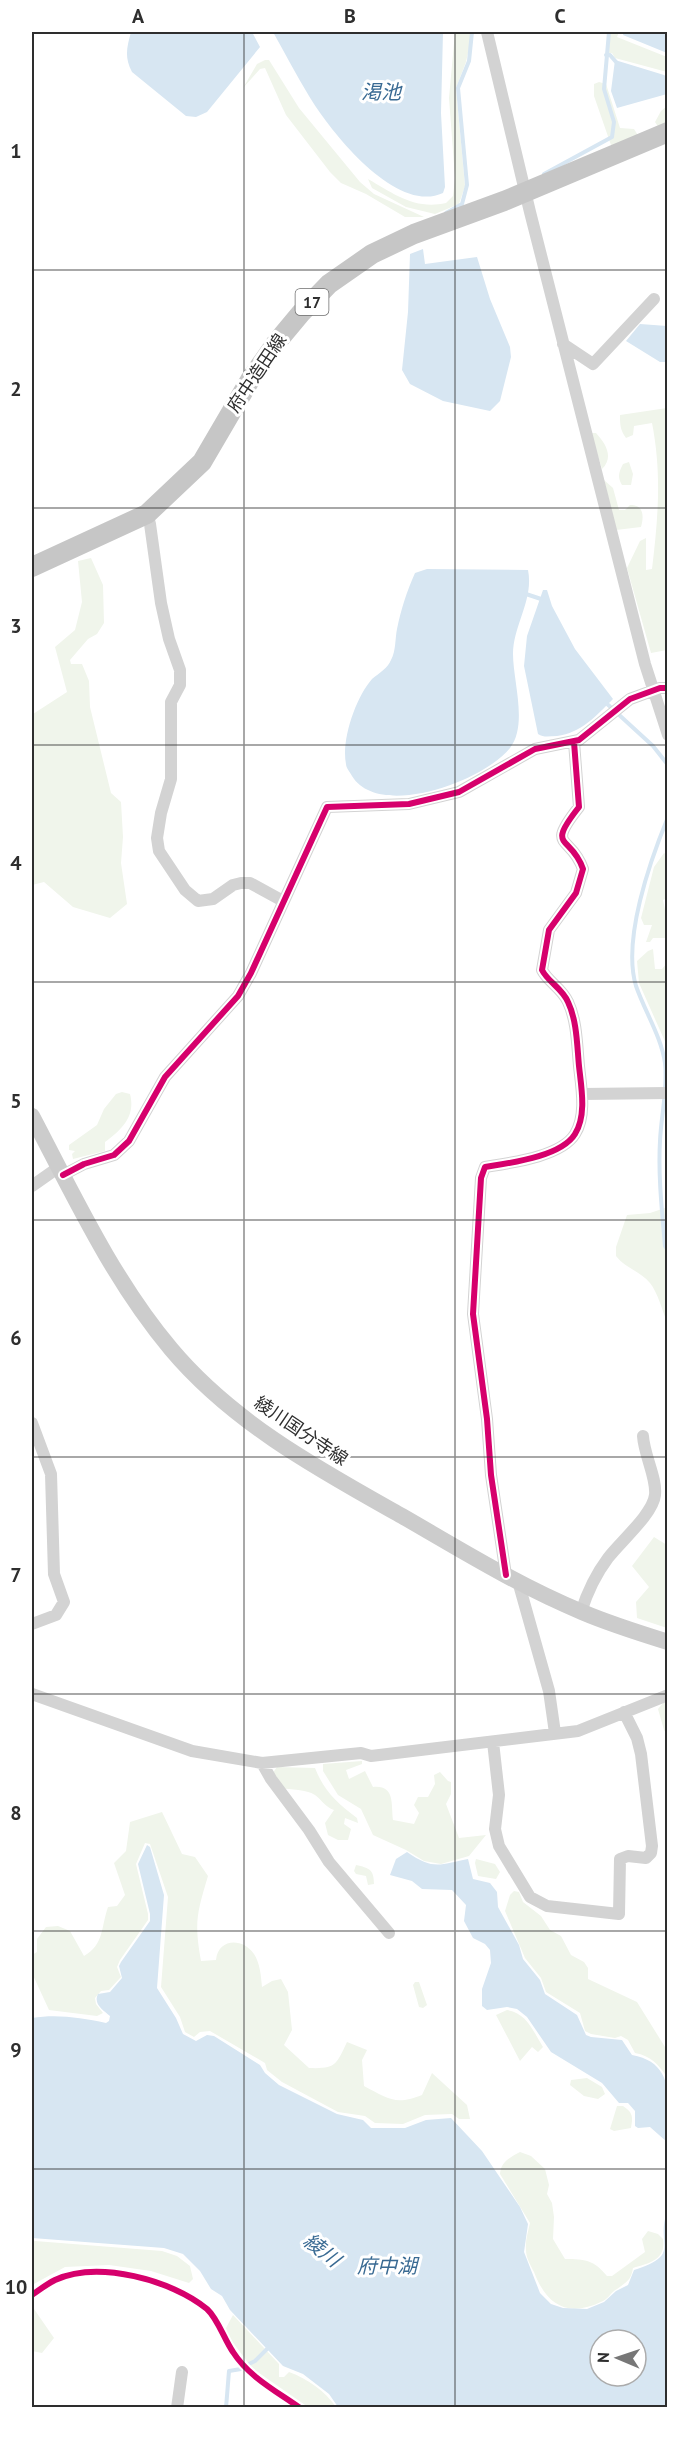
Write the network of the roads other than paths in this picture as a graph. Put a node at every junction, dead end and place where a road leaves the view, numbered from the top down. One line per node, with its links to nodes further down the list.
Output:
1 (488, 32): 3 (street)
2 (668, 132): 3 (main road, 府中造田線 / 17)
3 (525, 192): 5 (street); 6 (main road, 府中造田線 / 17)
4 (654, 299): 5 (street)
5 (563, 344): 9 (street)
6 (147, 513): 7 (main road, 府中造田線 / 17); 12 (street)
7 (32, 567)
8 (668, 688): 9 (street)
9 (652, 690): 10 (street); 11 (street)
10 (668, 735)
11 (574, 742): 12 (street); 14 (street)
12 (283, 901): 16 (street)
13 (665, 1093): 14 (street)
14 (582, 1094): 20 (street)
15 (32, 1116): 16 (main road, 綾川国分寺線)
16 (61, 1171): 17 (street); 20 (main road, 綾川国分寺線)
17 (32, 1186)
18 (32, 1423): 22 (street)
19 (643, 1437): 21 (street)
20 (512, 1578): 21 (main road, 綾川国分寺線); 27 (street)
21 (581, 1612): 23 (main road, 綾川国分寺線)
22 (32, 1624)
23 (668, 1642)
24 (32, 1694): 29 (street)
25 (668, 1695): 26 (street)
26 (624, 1712): 27 (street); 28 (street)
27 (555, 1734): 28 (street)
28 (493, 1742): 29 (street)
29 (262, 1762): 30 (street)
30 (389, 1933)
31 (182, 2372): 32 (street)
32 (177, 2408)

